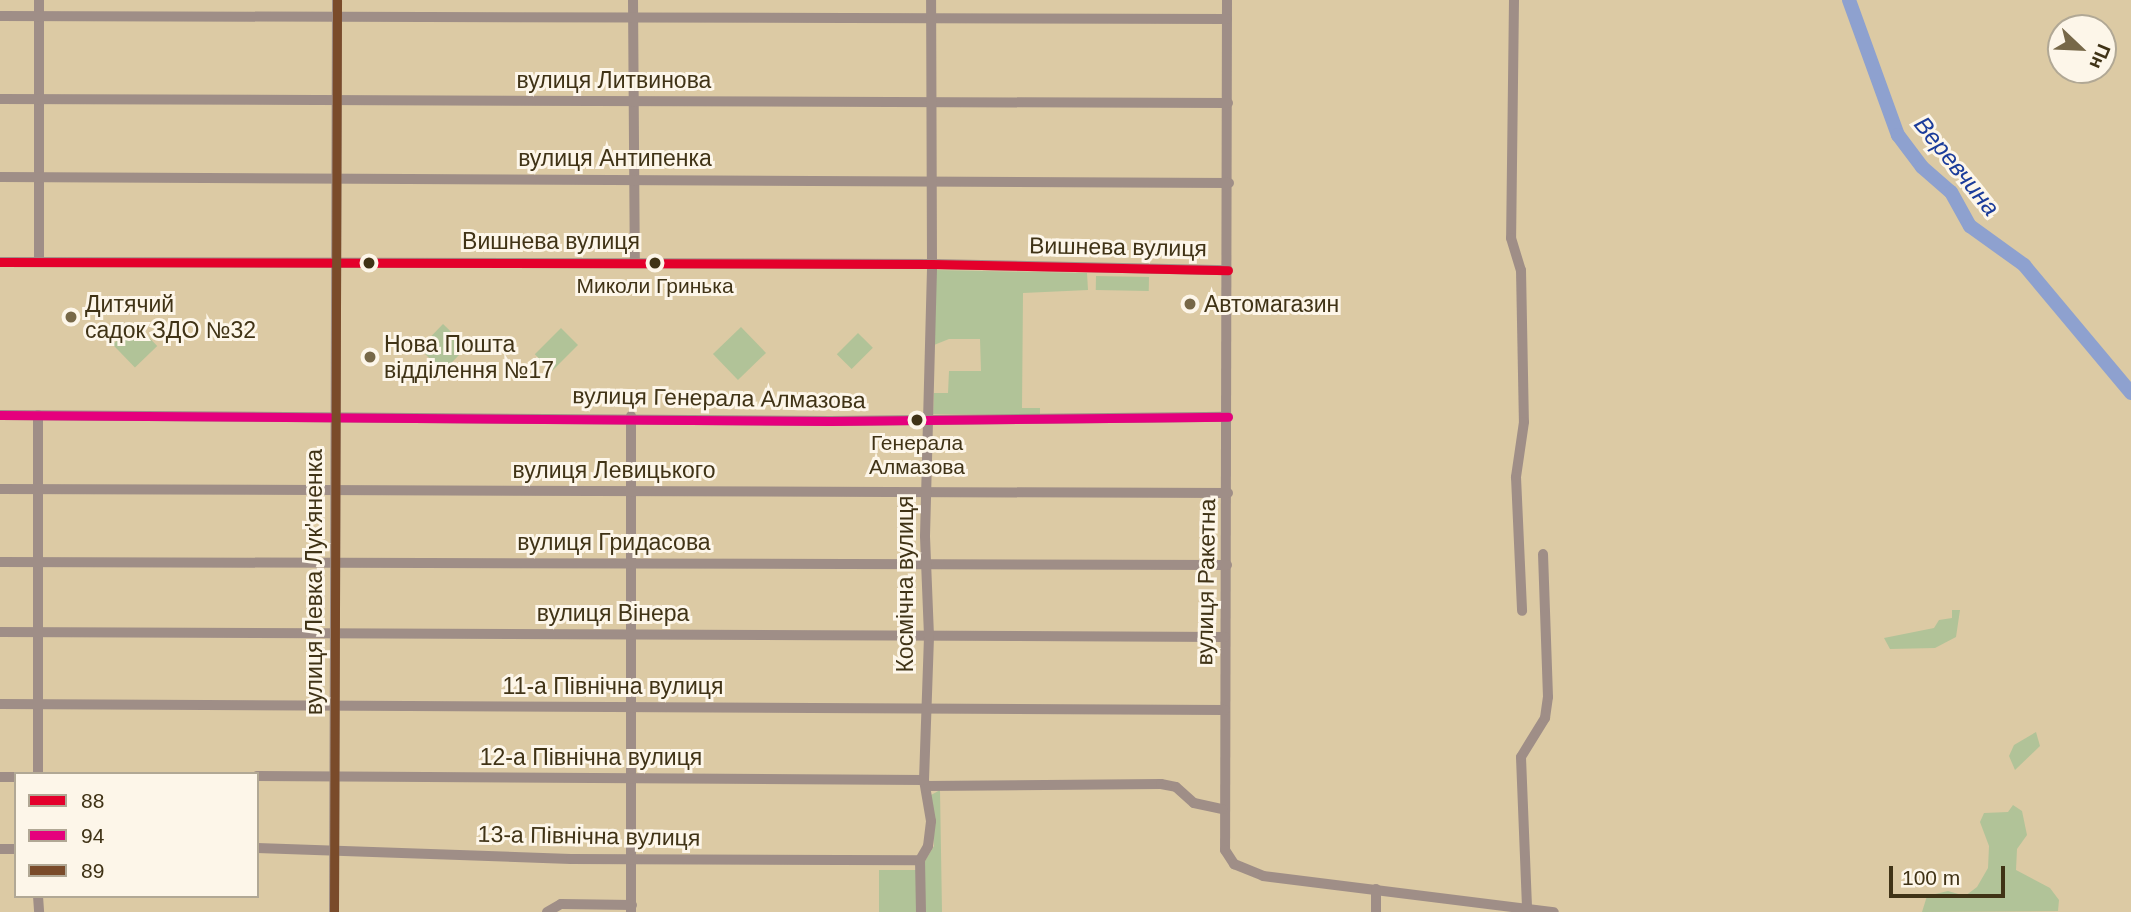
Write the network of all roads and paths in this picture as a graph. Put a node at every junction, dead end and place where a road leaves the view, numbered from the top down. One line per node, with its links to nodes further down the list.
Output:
1 (39, 0): 7 (street)
2 (337, 0): 10 (street, вулиця Левка Лук'яненка)
3 (633, 0): 9 (street)
4 (931, 0): 12 (street, Космічна вулиця)
5 (1227, 0): 11 (street, вулиця Ракетна)
6 (1514, 0): 50 (street)
7 (39, 15): 8 (street); 10 (street); 14 (street)
8 (0, 16)
9 (633, 16): 10 (street); 12 (street); 16 (street)
10 (337, 17): 15 (street, вулиця Левка Лук'яненка)
11 (1227, 19): 12 (street); 18 (street, вулиця Ракетна)
12 (931, 20): 17 (street, Космічна вулиця)
13 (0, 99): 14 (street, вулиця Литвинова)
14 (38, 99): 15 (street, вулиця Литвинова); 20 (street)
15 (336, 100): 16 (street, вулиця Литвинова); 21 (street, вулиця Левка Лук'яненка)
16 (634, 102): 17 (street, вулиця Литвинова); 22 (street)
17 (931, 102): 18 (street, вулиця Литвинова); 23 (street, Космічна вулиця)
18 (1228, 103): 24 (street, вулиця Ракетна)
19 (0, 177): 20 (street, вулиця Антипенка)
20 (38, 177): 21 (street, вулиця Антипенка); 26 (street)
21 (336, 177): 22 (street, вулиця Антипенка); 27 (street, вулиця Левка Лук'яненка)
22 (634, 179): 23 (street, вулиця Антипенка); 28 (street)
23 (931, 179): 24 (street, вулиця Антипенка); 29 (street, Космічна вулиця)
24 (1229, 183): 30 (street, вулиця Ракетна)
25 (0, 261): 26 (street, Вишнева вулиця)
26 (39, 261): 27 (street, Вишнева вулиця)
27 (336, 262): 28 (street, Вишнева вулиця); 34 (street, вулиця Левка Лук'яненка)
28 (635, 262): 29 (street, Вишнева вулиця)
29 (932, 264): 30 (street, Вишнева вулиця); 36 (street, Космічна вулиця)
30 (1227, 271): 35 (street, вулиця Ракетна)
31 (0, 415): 32 (street, вулиця Генерала Алмазова)
32 (38, 415): 34 (street, вулиця Генерала Алмазова); 38 (street)
33 (631, 416): 34 (street, вулиця Генерала Алмазова); 36 (street, вулиця Генерала Алмазова); 40 (street)
34 (335, 417): 39 (street, вулиця Левка Лук'яненка)
35 (1228, 417): 36 (street, вулиця Генерала Алмазова); 42 (street, вулиця Ракетна)
36 (929, 420): 41 (street, Космічна вулиця)
37 (0, 489): 38 (street, вулиця Левицького)
38 (38, 489): 39 (street, вулиця Левицького); 46 (street)
39 (335, 489): 40 (street, вулиця Левицького); 45 (street, вулиця Левка Лук'яненка)
40 (631, 491): 41 (street, вулиця Левицького); 47 (street)
41 (926, 492): 42 (street, вулиця Левицького); 48 (street, Космічна вулиця)
42 (1228, 493): 49 (street, вулиця Ракетна)
43 (1543, 554): 74 (street)
44 (0, 562): 46 (street, вулиця Гридасова)
45 (334, 562): 46 (street, вулиця Гридасова); 47 (street, вулиця Гридасова); 53 (street, вулиця Левка Лук'яненка)
46 (37, 563): 52 (street)
47 (632, 563): 48 (street, вулиця Гридасова); 54 (street)
48 (928, 565): 49 (street, вулиця Гридасова); 55 (street, Космічна вулиця)
49 (1227, 565): 56 (street, вулиця Ракетна)
50 (1522, 611)
51 (0, 632): 52 (street, вулиця Вінера)
52 (36, 632): 53 (street, вулиця Вінера); 58 (street)
53 (334, 633): 54 (street, вулиця Вінера); 59 (street, вулиця Левка Лук'яненка)
54 (632, 634): 55 (street, вулиця Вінера); 61 (street)
55 (929, 636): 56 (street, вулиця Вінера); 60 (street, Космічна вулиця)
56 (1225, 637): 62 (street, вулиця Ракетна)
57 (0, 704): 58 (street, 11-а Північна вулиця)
58 (37, 704): 59 (street, 11-а Північна вулиця); 63 (street)
59 (334, 705): 61 (street, 11-а Північна вулиця); 65 (street, вулиця Левка Лук'яненка)
60 (926, 706): 61 (street, 11-а Північна вулиця); 62 (street, 11-а Північна вулиця); 67 (street, Космічна вулиця)
61 (632, 708): 66 (street)
62 (1225, 710): 68 (street, вулиця Ракетна)
63 (38, 772)
64 (259, 776): 65 (street, 12-а Північна вулиця)
65 (335, 776): 66 (street, 12-а Північна вулиця); 70 (street, вулиця Левка Лук'яненка)
66 (633, 779): 67 (street, 12-а Північна вулиця); 71 (street)
67 (926, 783): 68 (street, 12-а Північна вулиця); 72 (street, Космічна вулиця)
68 (1222, 809): 73 (street, вулиця Ракетна)
69 (259, 848): 70 (street, 13-а Північна вулиця)
70 (334, 848): 71 (street, 13-а Північна вулиця); 76 (street, вулиця Левка Лук'яненка)
71 (632, 860): 72 (street, 13-а Північна вулиця); 75 (street)
72 (920, 860): 78 (street, Космічна вулиця)
73 (1376, 890): 74 (street, вулиця Ракетна); 79 (street)
74 (1527, 907): 80 (street, вулиця Ракетна)
75 (632, 908): 77 (street)
76 (334, 912)
77 (547, 912)
78 (921, 912)
79 (1376, 912)
80 (1554, 912)

